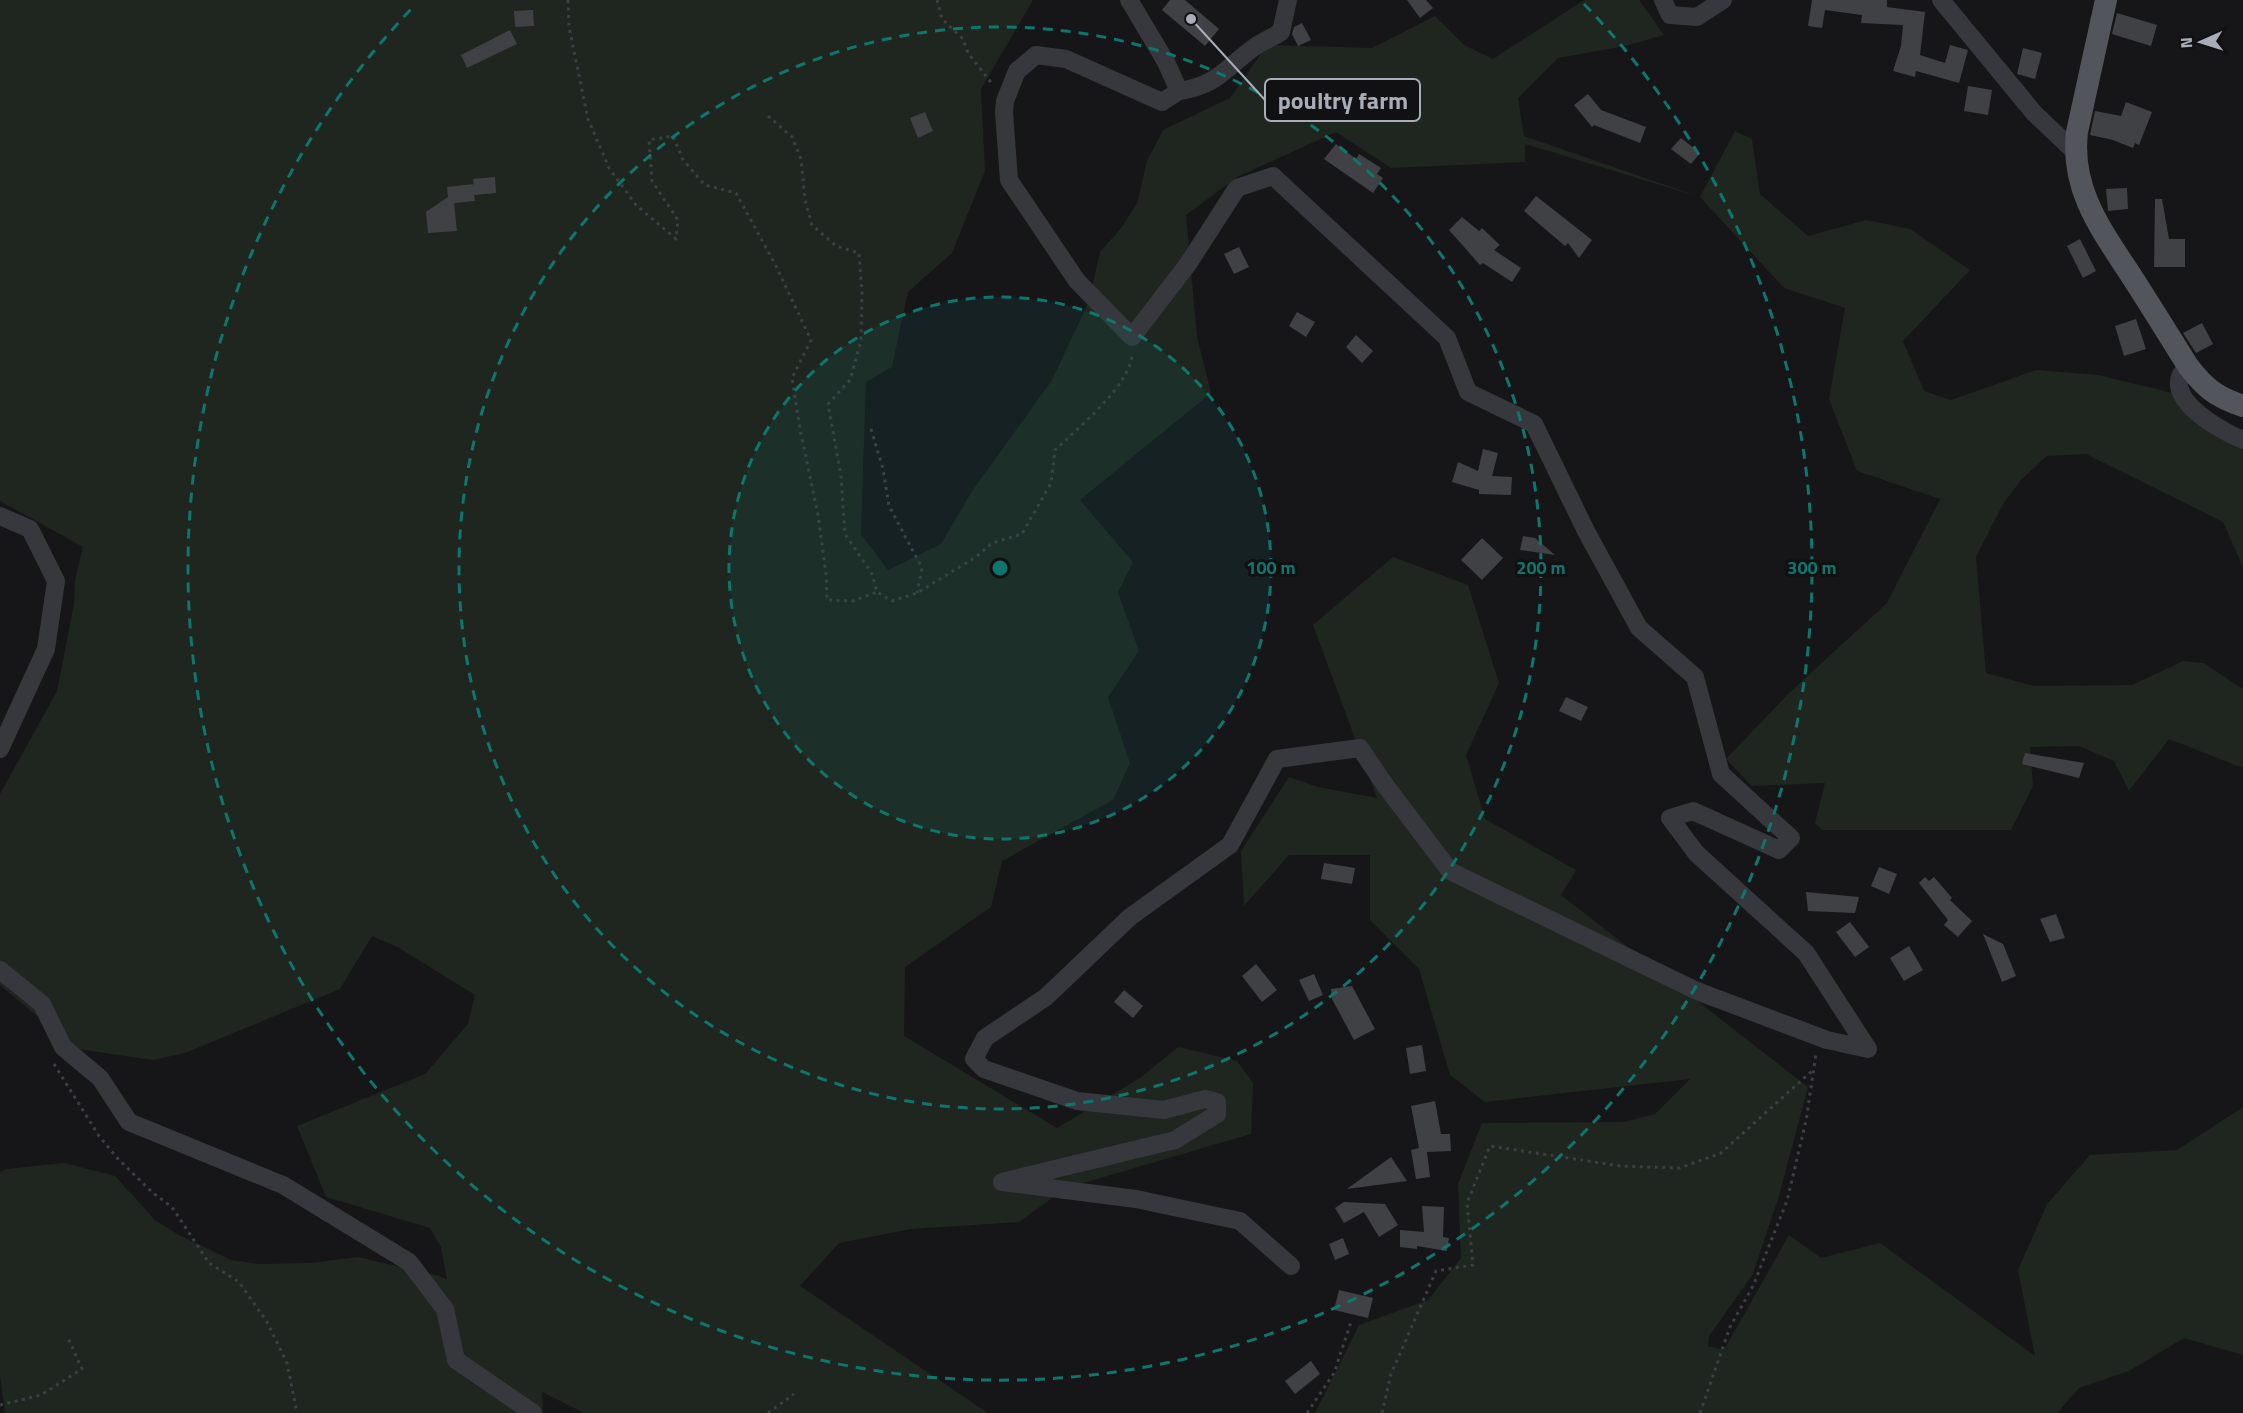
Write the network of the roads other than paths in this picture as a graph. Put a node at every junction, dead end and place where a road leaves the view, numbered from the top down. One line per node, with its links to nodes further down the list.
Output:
1 (1129, 0): 7 (street)
2 (1288, 0): 7 (street)
3 (1663, 0): 4 (street)
4 (1723, 0)
5 (1941, 0): 8 (street)
6 (2106, 0): 8 (main road)
7 (1179, 91): 15 (street)
8 (2075, 152): 9 (main road)
9 (2188, 366): 10 (main road); 11 (street)
10 (2243, 406)
11 (2243, 440)
12 (0, 516): 13 (street)
13 (0, 749)
14 (0, 970): 16 (street)
15 (1291, 1266)
16 (533, 1413)

